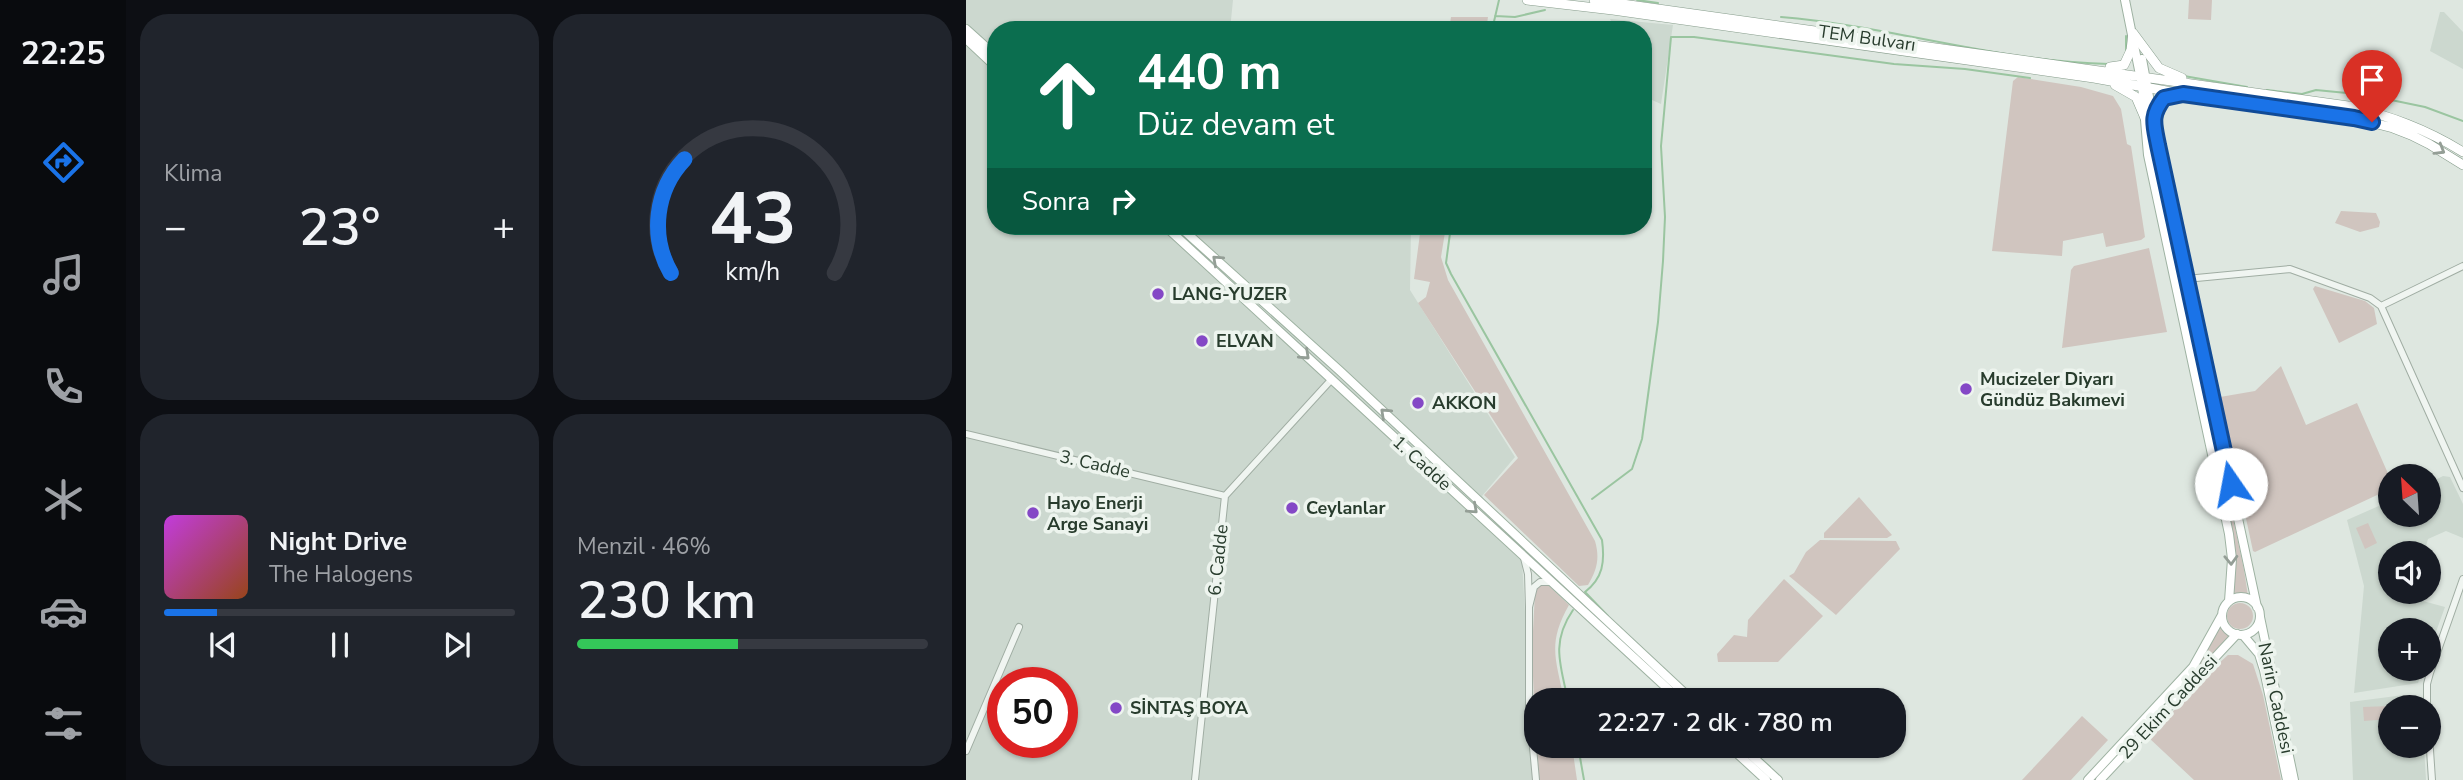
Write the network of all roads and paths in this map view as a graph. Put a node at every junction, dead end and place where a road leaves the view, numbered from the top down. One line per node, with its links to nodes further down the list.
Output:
1 (1527, 0): 10 (highway)
2 (1594, 0): 9 (highway, TEM Bulvarı)
3 (2125, 0): 5 (main road)
4 (966, 29): 7 (main road)
5 (2133, 33): 9 (highway); 11 (main road); 12 (highway)
6 (966, 39): 8 (main road)
7 (987, 48)
8 (987, 59)
9 (2081, 68): 11 (highway, TEM Bulvarı)
10 (2094, 78): 11 (highway); 14 (highway)
11 (2144, 81): 12 (highway); 13 (highway); 14 (main road)
12 (2217, 88): 17 (highway)
13 (2183, 94): 14 (highway); 18 (highway, one-way to 18)
14 (2149, 117): 15 (main road); 16 (main road)
15 (2158, 147): 16 (street); 22 (main road)
16 (2147, 150): 33 (main road, one-way to 33)
17 (2463, 152)
18 (2463, 165)
19 (1175, 235): 24 (main road, 1. Cadde, one-way to 24)
20 (1189, 235): 31 (main road, 1. Cadde, one-way to 20)
21 (2463, 266): 23 (street)
22 (2186, 279): 23 (street); 35 (main road)
23 (2381, 306): 26 (street)
24 (1331, 380): 27 (street); 28 (main road, 1. Cadde, one-way to 28)
25 (966, 433): 27 (street, 3. Cadde)
26 (2463, 488)
27 (1225, 496): 48 (street, 6. Cadde)
28 (1524, 556): 30 (main road, 1. Cadde); 34 (street)
29 (2463, 579): 32 (street)
30 (1552, 582): 31 (main road, 1. Cadde); 34 (street)
31 (1576, 598): 36 (main road, 1. Cadde)
32 (2460, 598): 43 (street)
33 (2229, 601): 35 (main road); 37 (main road)
34 (1529, 607): 49 (street)
35 (2258, 607): 38 (main road)
36 (1588, 609): 41 (main road, 1. Cadde); 42 (main road, 1. Cadde)
37 (2222, 615): 40 (main road); 52 (main road, 29 Ekim Caddesi)
38 (2260, 617): 40 (main road); 55 (main road, Narin Caddesi)
39 (1019, 627): 44 (street)
40 (2240, 634): 53 (main road, 29 Ekim Caddesi); 54 (main road, Narin Caddesi)
41 (1668, 688)
42 (1678, 688)
43 (2427, 695)
44 (966, 751)
45 (1742, 758): 50 (main road)
46 (1754, 758): 51 (main road)
47 (2431, 758): 56 (street)
48 (1195, 780)
49 (1536, 780)
50 (1766, 780)
51 (1778, 780)
52 (2088, 780)
53 (2100, 780)
54 (2287, 780)
55 (2294, 780)
56 (2432, 780)

